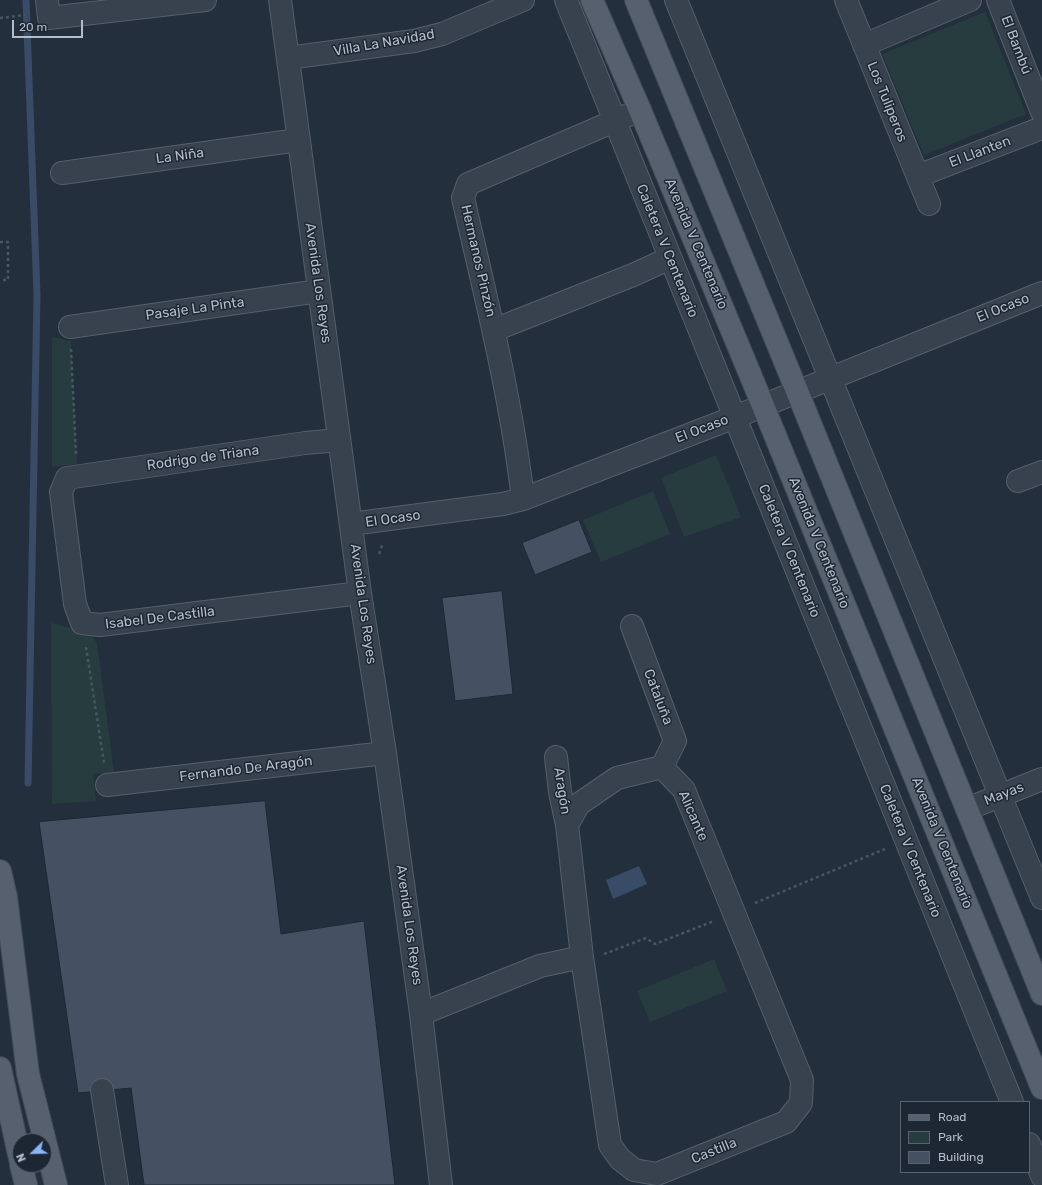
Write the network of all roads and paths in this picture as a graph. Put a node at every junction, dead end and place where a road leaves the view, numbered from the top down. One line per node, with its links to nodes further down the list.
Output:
1 (205, 0): 11 (street)
2 (280, 0): 14 (street, Avenida Los Reyes)
3 (523, 0): 14 (street, Villa La Navidad)
4 (566, 0): 17 (street, Caletera V Centenario)
5 (592, 0): 15 (main road, Avenida V Centenario)
6 (636, 0): 31 (main road)
7 (676, 0): 30 (street)
8 (846, 0): 13 (street, Los Tuliperos)
9 (970, 0): 13 (street)
10 (998, 0): 16 (street, El Bambú)
11 (42, 11): 12 (path)
12 (0, 18)
13 (864, 45): 21 (street, Los Tuliperos)
14 (288, 58): 19 (street, Avenida Los Reyes)
15 (640, 110): 17 (street, Hermanos Pinzón); 32 (main road, Avenida V Centenario)
16 (1042, 112)
17 (614, 121): 24 (street, Caletera V Centenario); 29 (street, Hermanos Pinzón)
18 (1042, 128): 21 (street, El Llanten)
19 (298, 140): 20 (street, La Niña); 26 (street, Avenida Los Reyes)
20 (62, 173)
21 (918, 176): 22 (street, Los Tuliperos)
22 (929, 204)
23 (0, 242): 25 (path)
24 (670, 258): 29 (street); 33 (street, Caletera V Centenario)
25 (0, 280)
26 (319, 291): 28 (street, Pasaje La Pinta); 34 (street, Avenida Los Reyes)
27 (1042, 293): 30 (street, El Ocaso)
28 (70, 327): 36 (path)
29 (494, 330): 38 (street, Hermanos Pinzón)
30 (831, 377): 31 (street, El Ocaso); 48 (street)
31 (797, 391): 32 (street, El Ocaso); 49 (main road)
32 (763, 405): 33 (street, El Ocaso); 57 (main road, Avenida V Centenario)
33 (735, 417): 38 (street, El Ocaso); 59 (street, Caletera V Centenario)
34 (339, 440): 36 (street, Rodrigo de Triana); 39 (street, Avenida Los Reyes)
35 (1042, 472): 37 (street)
36 (72, 477): 41 (street)
37 (1018, 481)
38 (523, 499): 39 (street, El Ocaso)
39 (351, 524): 40 (street, Avenida Los Reyes)
40 (360, 594): 41 (street, Isabel De Castilla); 43 (street, Avenida Los Reyes)
41 (82, 623): 47 (path)
42 (632, 626): 45 (street, Cataluña)
43 (385, 753): 47 (street, Fernando De Aragón); 55 (street, Avenida Los Reyes)
44 (556, 757): 50 (street, Aragón)
45 (662, 767): 50 (street); 60 (street, Alicante)
46 (1042, 779): 48 (street, Mayas)
47 (107, 785)
48 (1001, 795): 49 (street, Mayas); 52 (street)
49 (967, 809): 54 (main road)
50 (567, 825): 53 (street)
51 (0, 871): 67 (main road)
52 (1042, 898)
53 (582, 957): 55 (street); 65 (street)
54 (1042, 994)
55 (421, 1014): 69 (street, Avenida Los Reyes)
56 (0, 1068): 61 (main road)
57 (1042, 1088)
58 (102, 1090): 68 (street)
59 (1012, 1101)
60 (801, 1103): 65 (street, Castilla)
61 (14, 1133)
62 (1030, 1146): 64 (street)
63 (23, 1173): 66 (main road)
64 (1042, 1176)
65 (632, 1177)
66 (26, 1185)
67 (56, 1185)
68 (117, 1185)
69 (441, 1185)

